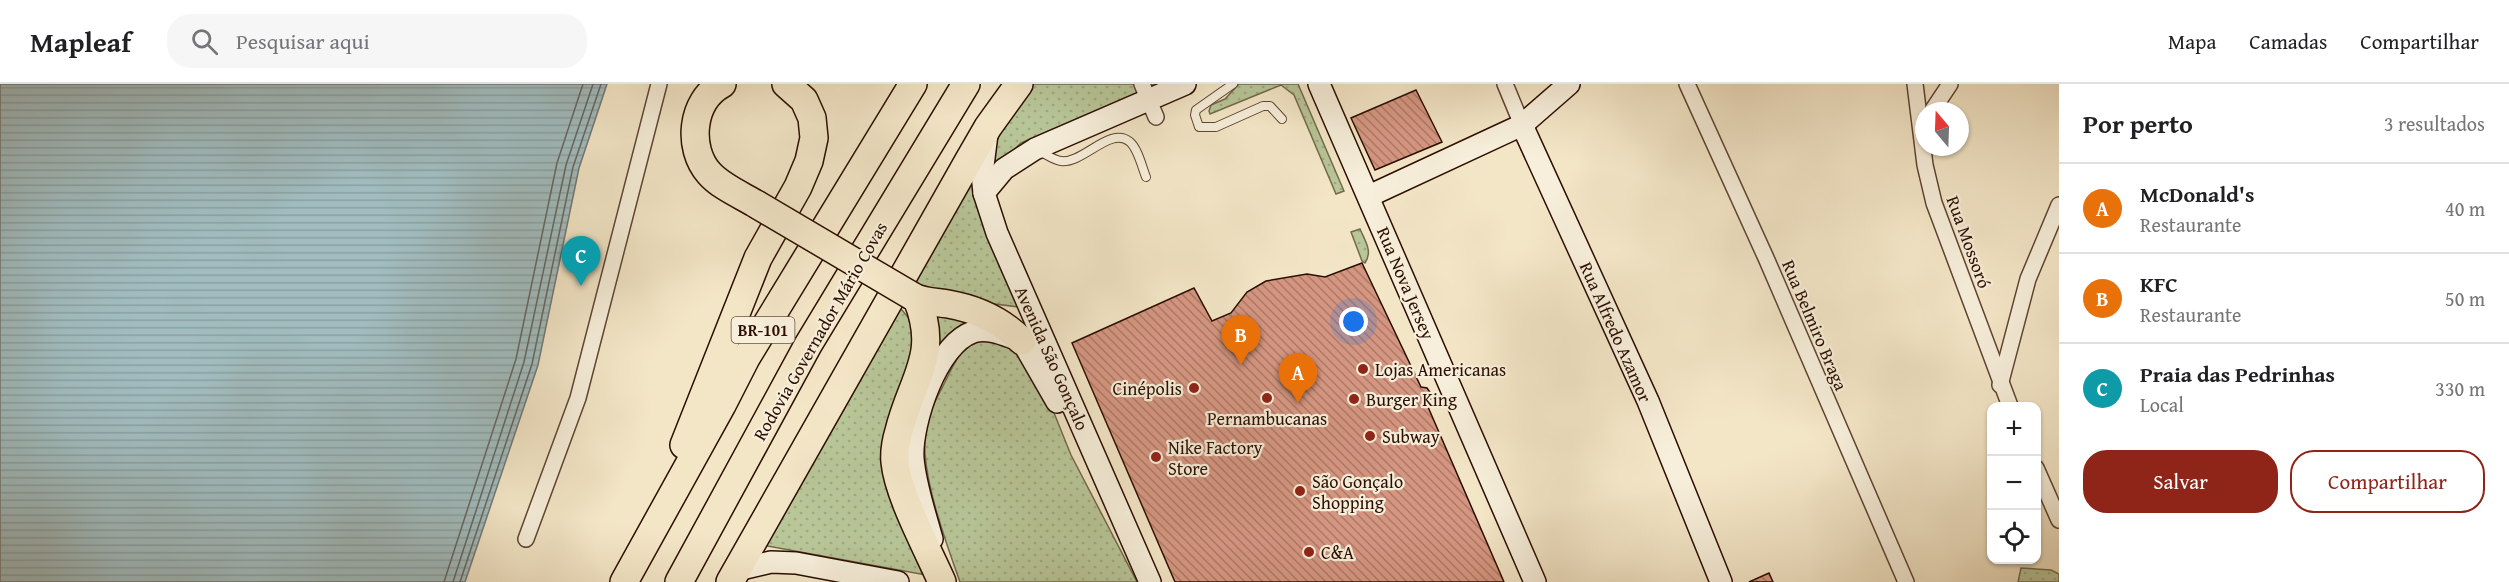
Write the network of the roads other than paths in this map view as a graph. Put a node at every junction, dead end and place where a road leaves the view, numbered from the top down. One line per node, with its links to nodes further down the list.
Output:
1 (659, 84): 35 (street)
2 (722, 84): 27 (highway, bridge)
3 (786, 84): 33 (highway)
4 (913, 84): 33 (highway, BR-101)
5 (966, 84): 38 (highway, Rodovia Governador Mário Covas / BR-101)
6 (1019, 84): 20 (highway)
7 (1185, 84): 15 (street)
8 (1233, 84): 18 (lane)
9 (1319, 84): 25 (street, Rua Nova Jersey)
10 (1505, 84): 19 (street, Rua Alfredo Azamor)
11 (1569, 84): 19 (street)
12 (1687, 84): 44 (street, Rua Belmiro Braga)
13 (1916, 84): 16 (street, Rua Mossoró)
14 (1950, 84): 17 (street)
15 (1149, 100): 21 (street)
16 (1919, 102)
17 (1938, 102)
18 (1282, 119)
19 (1522, 125): 25 (street); 43 (street, Rua Alfredo Azamor)
20 (988, 127): 24 (street, Avenida São Gonçalo); 36 (highway)
21 (1035, 149): 23 (lane); 24 (street)
22 (1925, 156): 29 (street, Rua Mossoró)
23 (1146, 177)
24 (984, 193): 31 (street, Avenida São Gonçalo)
25 (1369, 196): 42 (street, Rua Nova Jersey)
26 (2059, 205): 29 (street)
27 (914, 297): 28 (highway); 40 (highway)
28 (1022, 341): 31 (street); 40 (street)
29 (2000, 385): 30 (street, Rua Mossoró)
30 (2008, 402)
31 (1104, 475): 41 (street, Avenida São Gonçalo)
32 (2041, 477): 34 (street)
33 (659, 516): 37 (highway, BR-101)
34 (2059, 520)
35 (526, 539)
36 (734, 576): 39 (street)
37 (624, 582)
38 (679, 582)
39 (898, 582)
40 (942, 582)
41 (1150, 582)
42 (1535, 582)
43 (1721, 582)
44 (1906, 582)

